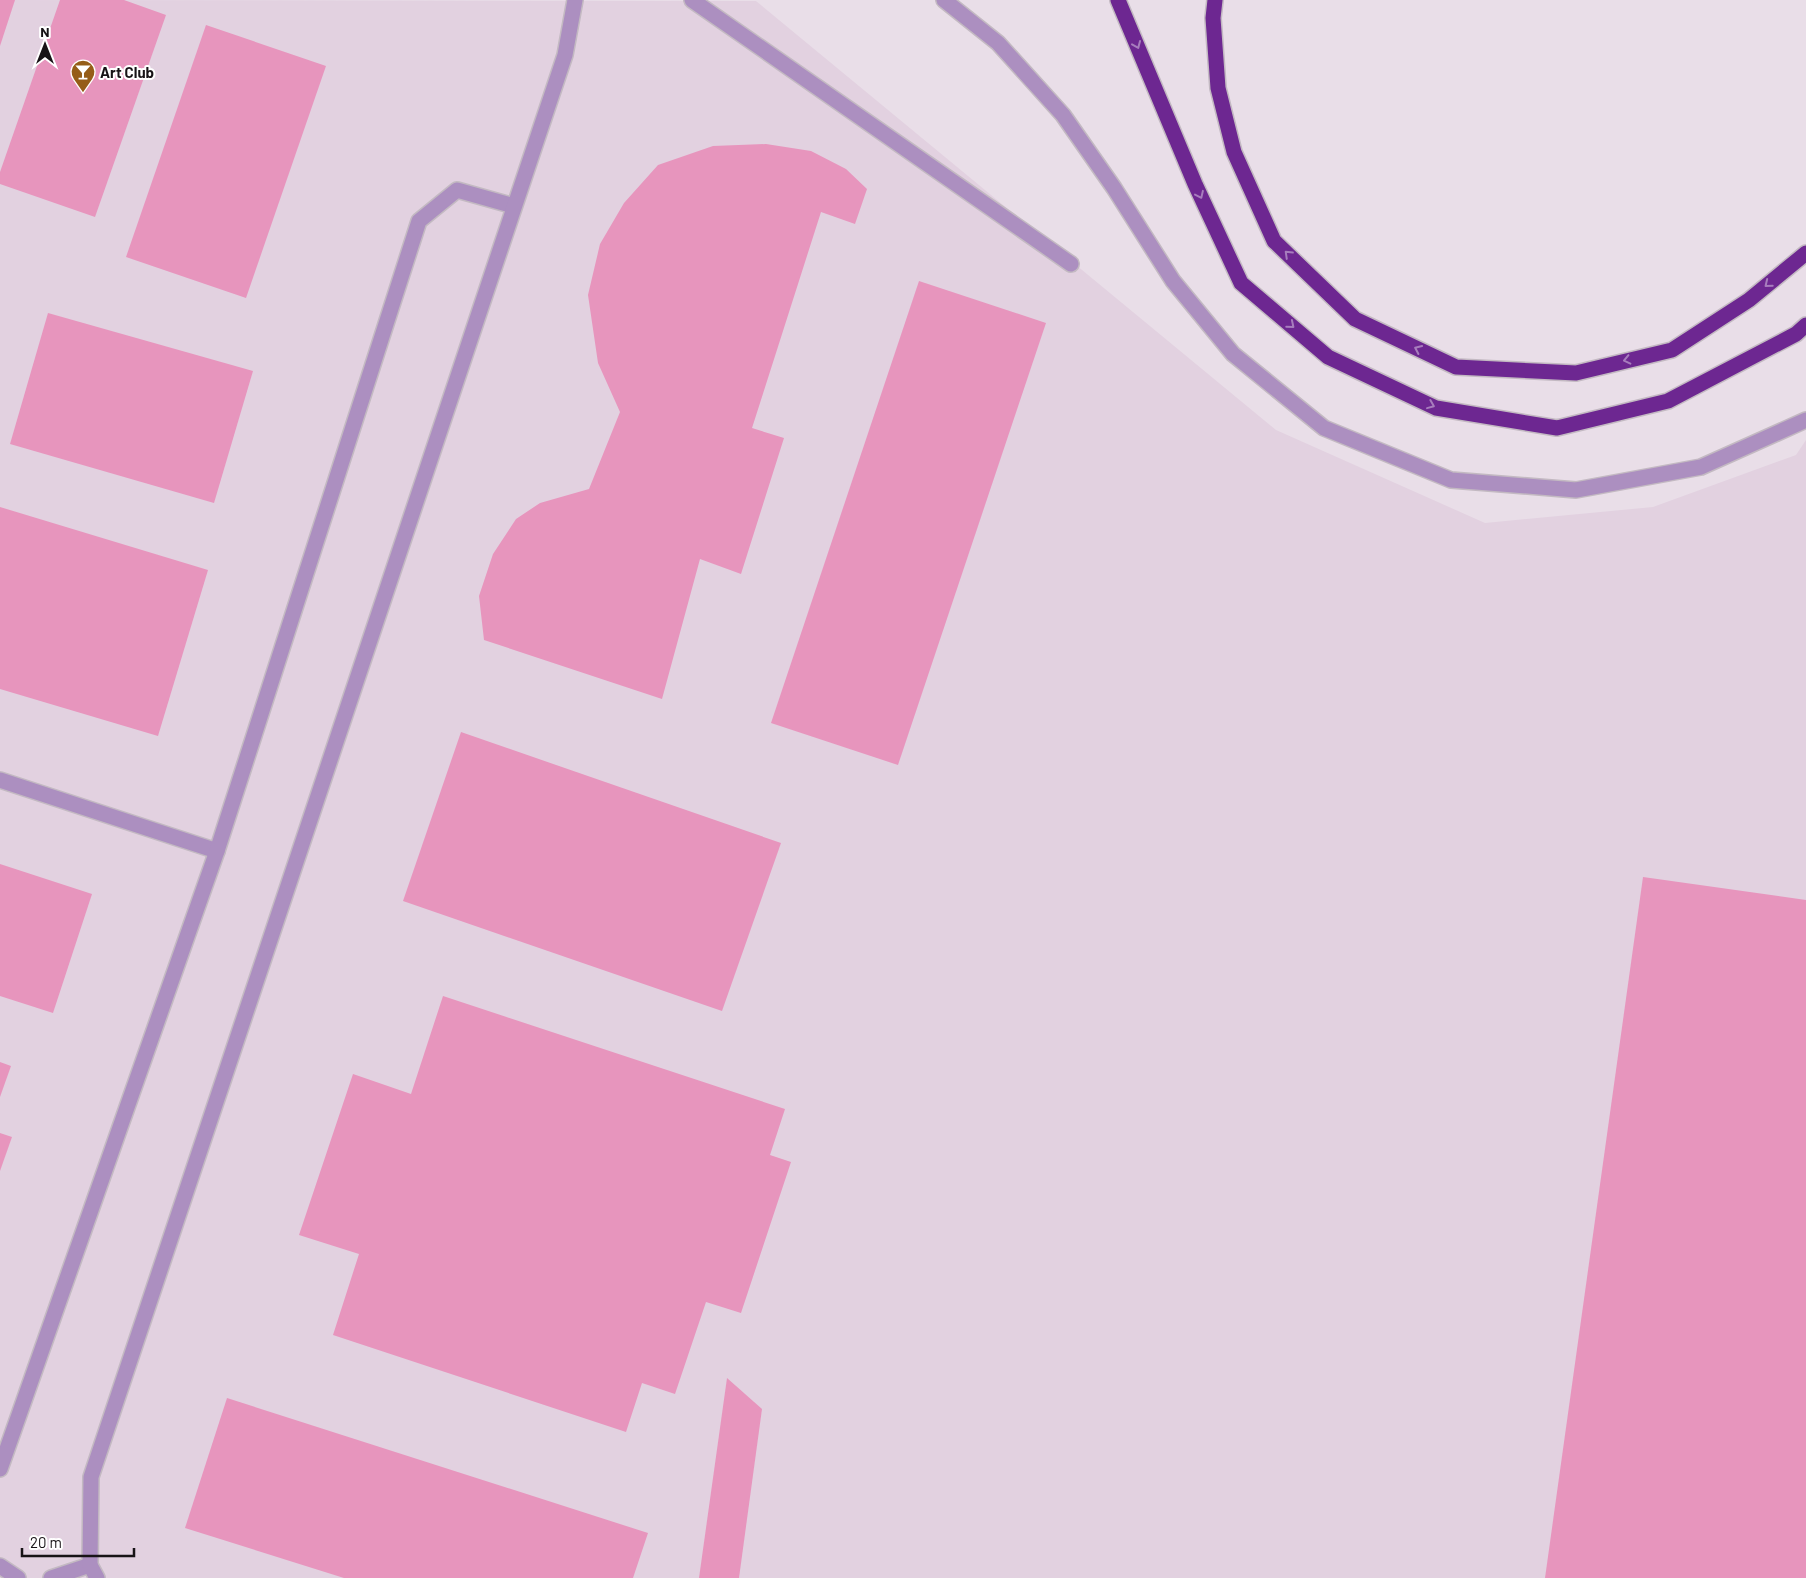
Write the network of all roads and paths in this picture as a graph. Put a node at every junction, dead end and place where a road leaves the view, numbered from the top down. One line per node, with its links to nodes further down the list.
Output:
1 (575, 0): 6 (street)
2 (692, 0): 8 (street)
3 (944, 0): 10 (street)
4 (1118, 0): 9 (highway, one-way to 9)
5 (1215, 0): 7 (highway, one-way to 5)
6 (514, 206): 12 (street); 15 (street)
7 (1806, 253)
8 (1070, 264)
9 (1806, 326)
10 (1806, 420)
11 (0, 780): 12 (street)
12 (217, 851): 13 (street)
13 (0, 1469)
14 (0, 1566): 16 (street)
15 (94, 1572): 17 (street); 18 (street)
16 (18, 1578)
17 (51, 1578)
18 (80, 1578)

